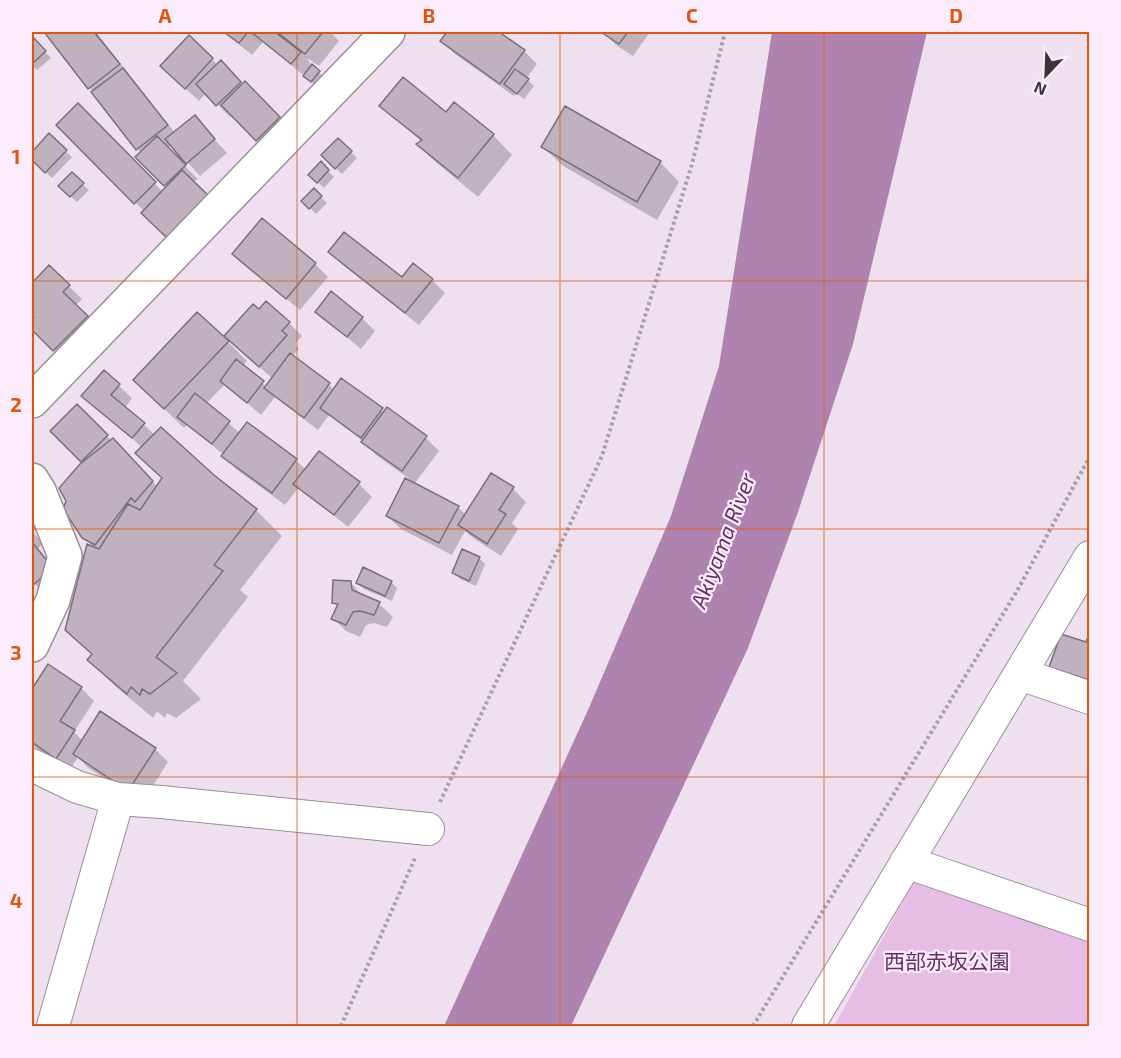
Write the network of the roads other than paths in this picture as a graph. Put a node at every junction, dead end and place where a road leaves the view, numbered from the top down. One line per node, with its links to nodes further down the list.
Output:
1 (388, 32): 2 (street)
2 (32, 401)
3 (32, 480): 5 (street)
4 (1089, 557): 6 (street)
5 (32, 645)
6 (1020, 674): 7 (street); 11 (street)
7 (1089, 698)
8 (32, 765): 9 (street)
9 (118, 799): 10 (street); 13 (street)
10 (428, 829)
11 (906, 862): 12 (street); 14 (street)
12 (1089, 925)
13 (53, 1026)
14 (808, 1026)

